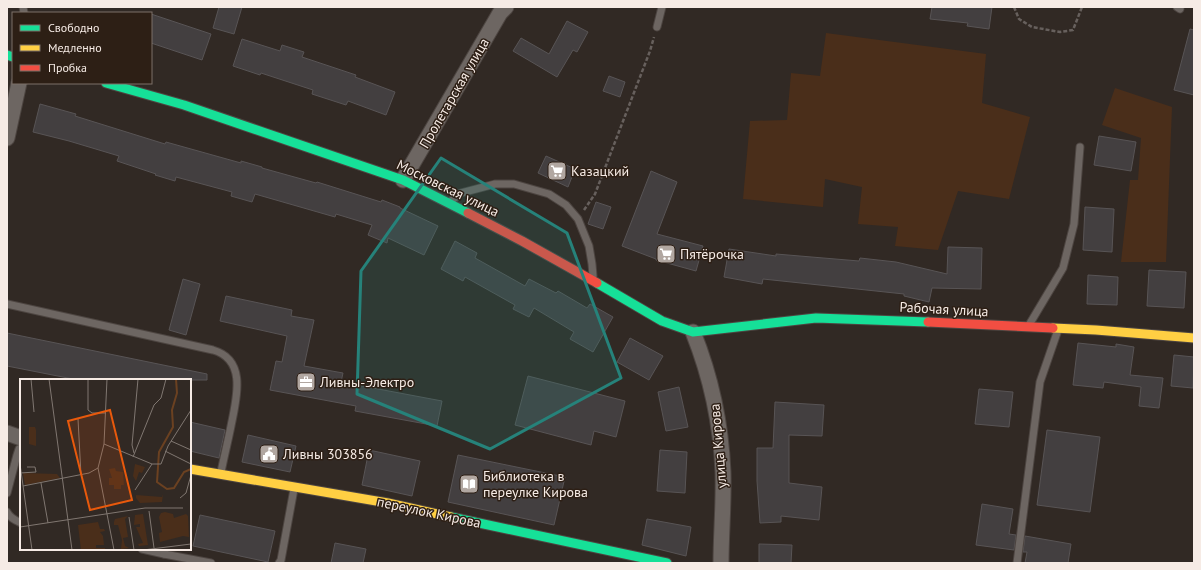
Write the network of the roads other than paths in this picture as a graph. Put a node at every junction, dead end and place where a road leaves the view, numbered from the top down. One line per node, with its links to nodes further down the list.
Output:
1 (506, 7): 8 (street, Пролетарская улица)
2 (662, 7): 3 (lane)
3 (657, 27)
4 (19, 84): 6 (street)
5 (110, 84): 8 (street, Московская улица)
6 (7, 138)
7 (1080, 147): 12 (lane)
8 (403, 180): 9 (street, Московская улица)
9 (449, 202): 10 (street, Московская улица); 10 (lane)
10 (593, 281): 14 (street, Московская улица)
11 (7, 304): 20 (lane)
12 (1028, 327): 13 (street, Рабочая улица); 14 (street, Рабочая улица)
13 (1058, 328): 15 (street, Рабочая улица); 31 (lane)
14 (693, 332): 30 (street, улица Кирова)
15 (1194, 338)
16 (7, 433): 17 (street)
17 (20, 438)
18 (20, 448): 22 (lane)
19 (191, 469): 20 (street, переулок Кирова)
20 (221, 474): 21 (street, переулок Кирова)
21 (294, 487): 28 (lane); 29 (street, переулок Кирова)
22 (7, 493)
23 (7, 512): 24 (lane)
24 (20, 522)
25 (154, 550): 26 (lane)
26 (165, 551): 27 (lane)
27 (211, 563)
28 (279, 563)
29 (668, 563)
30 (720, 563)
31 (1017, 563)

